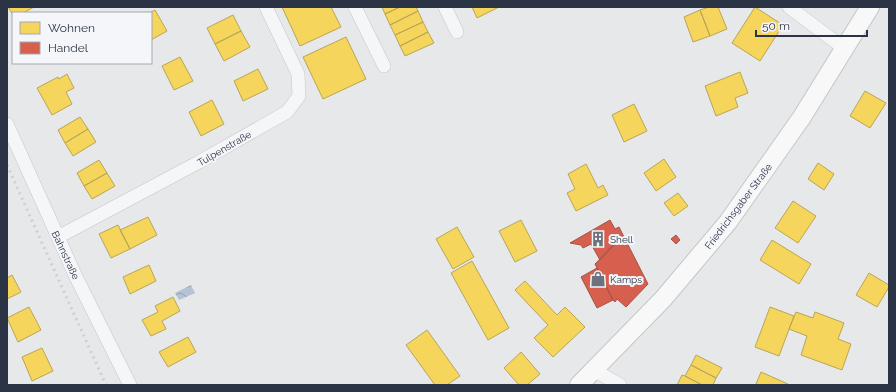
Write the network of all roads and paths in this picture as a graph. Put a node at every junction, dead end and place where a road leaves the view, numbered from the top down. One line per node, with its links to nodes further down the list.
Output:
1 (266, 7): 10 (street, Tulpenstraße)
2 (356, 7): 8 (street)
3 (445, 7): 6 (street)
4 (789, 7): 7 (street)
5 (870, 7): 7 (main road, Friedrichsgaber Straße)
6 (457, 32)
7 (845, 49): 11 (main road, Friedrichsgaber Straße)
8 (384, 66)
9 (7, 124): 10 (street, Bahnstraße)
10 (58, 237): 12 (street, Bahnstraße)
11 (594, 370): 13 (main road, Friedrichsgaber Straße); 14 (street)
12 (130, 385)
13 (579, 385)
14 (620, 385)

